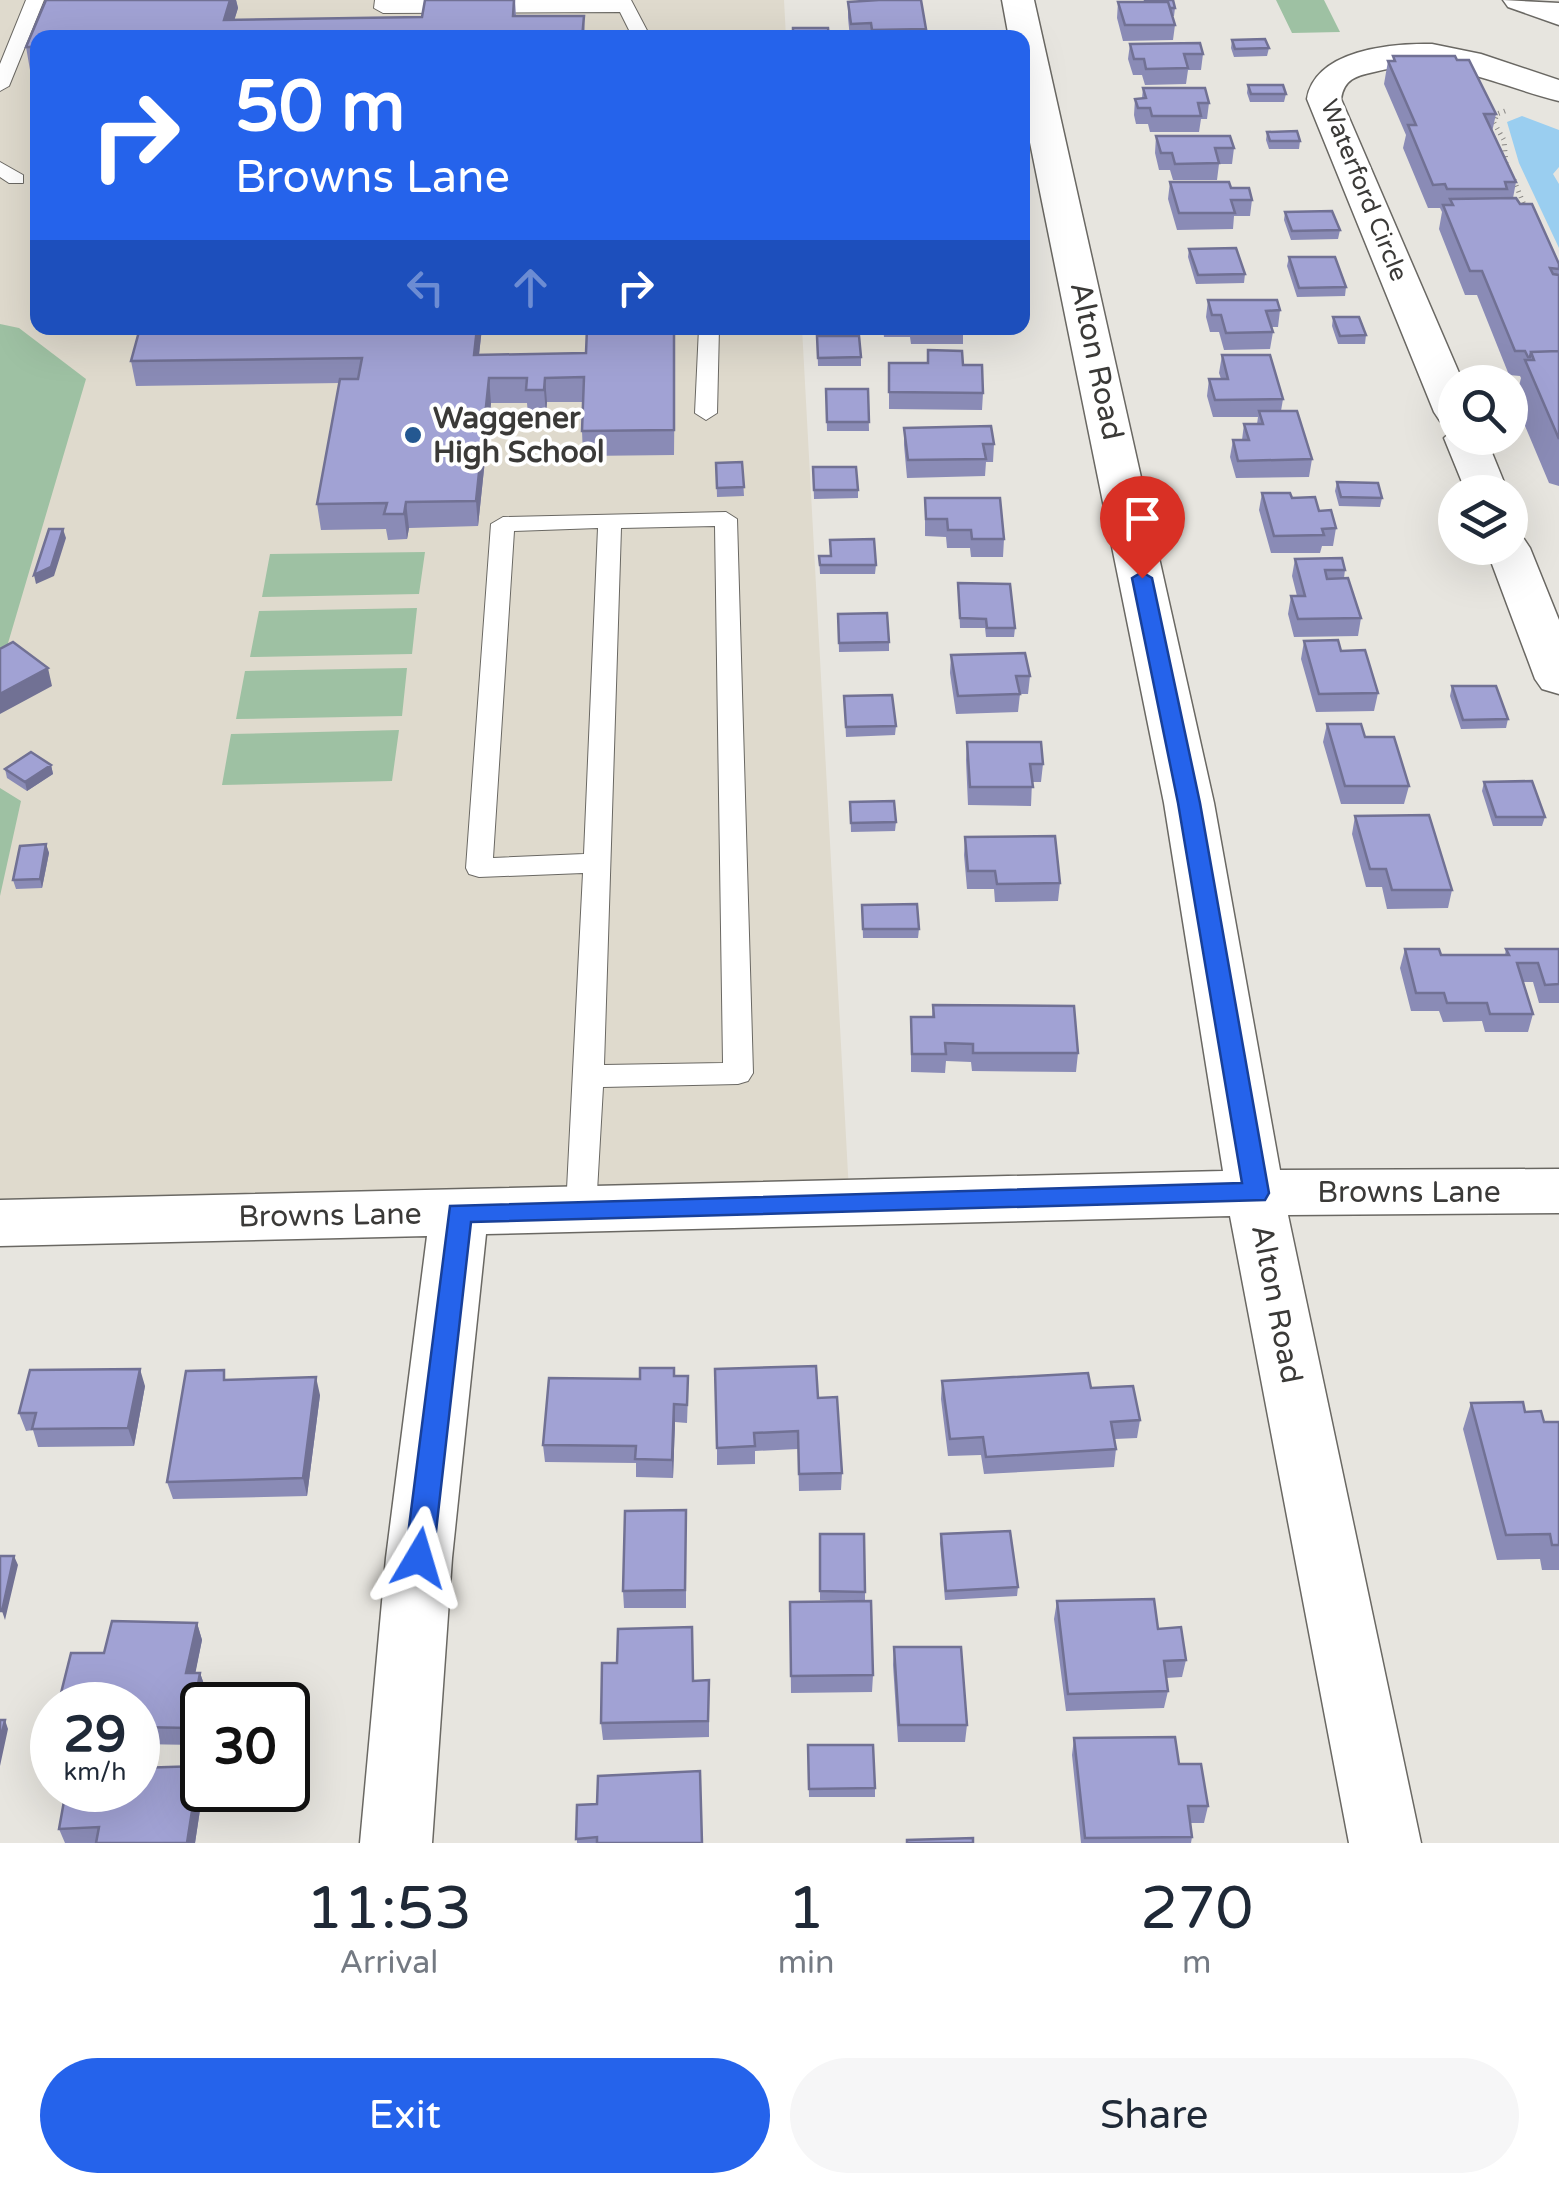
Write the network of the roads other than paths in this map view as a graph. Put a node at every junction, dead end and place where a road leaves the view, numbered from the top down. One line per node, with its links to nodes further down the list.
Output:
1 (36, 0): 10 (lane)
2 (384, 0): 5 (lane)
3 (1018, 0): 8 (street, Alton Road)
4 (1520, 0): 6 (street)
5 (623, 4): 7 (lane)
6 (1559, 15)
7 (638, 30)
8 (1024, 30)
9 (1030, 56): 21 (street, Alton Road)
10 (0, 86)
11 (1559, 91): 13 (street, Waterford Circle)
12 (709, 335): 14 (lane)
13 (1438, 371)
14 (706, 413)
15 (610, 521): 18 (lane); 18 (lane); 19 (lane)
16 (1515, 565): 17 (street)
17 (1559, 679)
18 (598, 863): 19 (lane)
19 (589, 1076): 22 (lane)
20 (1559, 1191): 21 (street, Browns Lane)
21 (1256, 1193): 22 (street, Browns Lane); 26 (street, Alton Road)
22 (581, 1210): 23 (street, Browns Lane)
23 (459, 1212): 24 (street, Browns Lane); 25 (street)
24 (0, 1223)
25 (396, 1843)
26 (1386, 1843)

